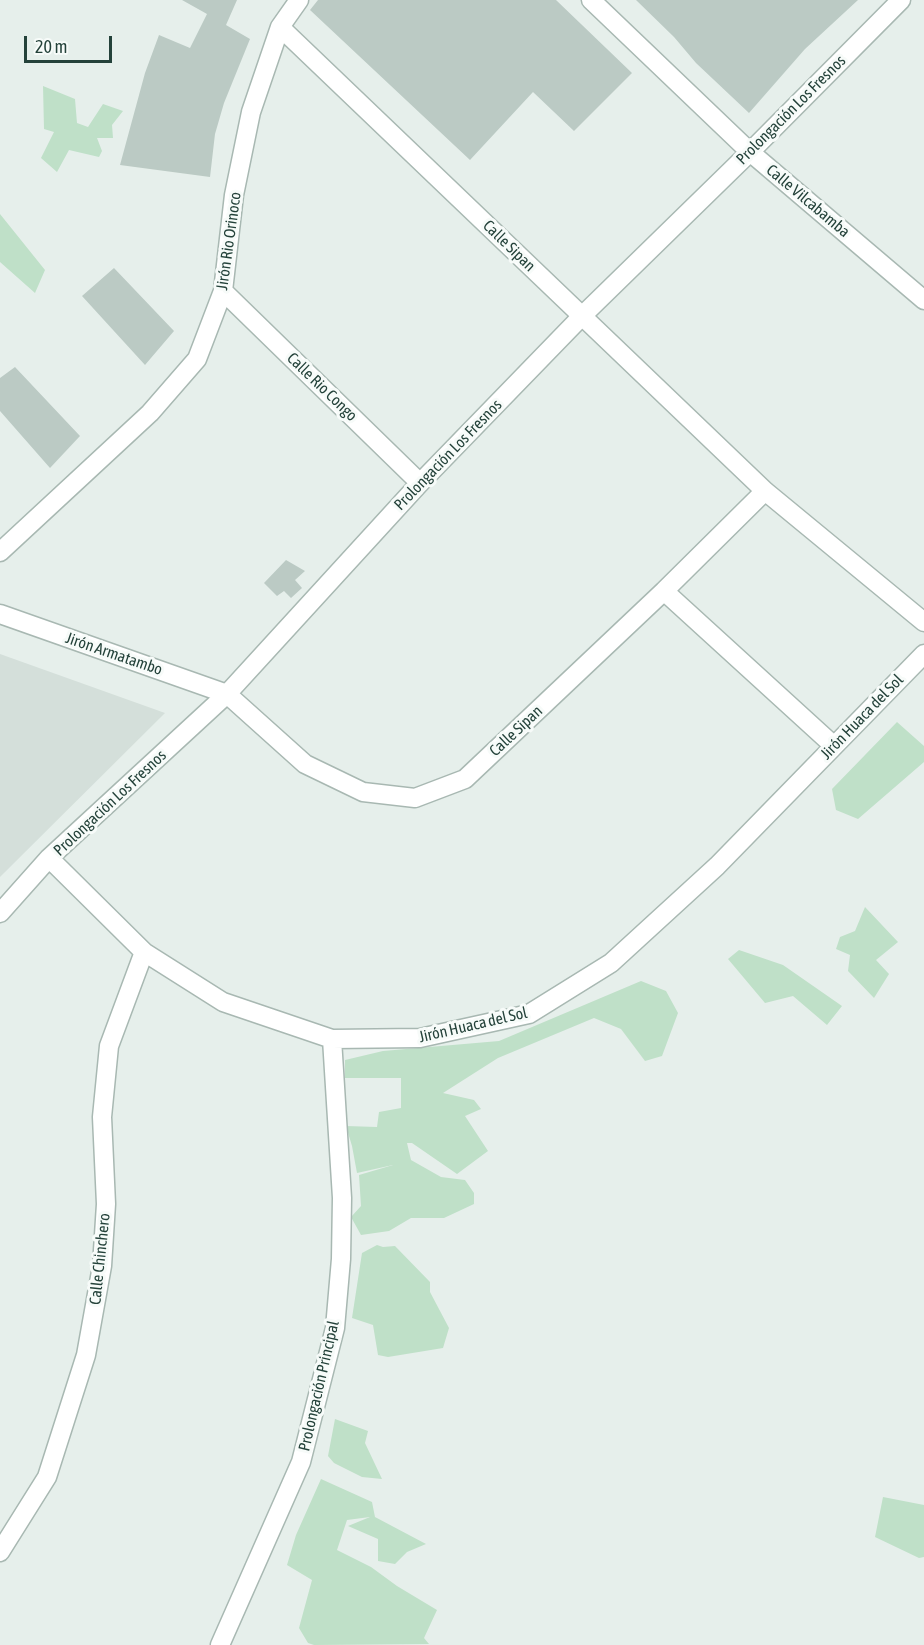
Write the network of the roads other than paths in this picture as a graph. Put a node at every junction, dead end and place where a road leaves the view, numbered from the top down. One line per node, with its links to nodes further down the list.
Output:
1 (299, 0): 4 (street, Jirón Rio Orinoco)
2 (591, 0): 5 (street, Calle Vilcabamba)
3 (901, 0): 5 (street, Prolongación Los Fresnos)
4 (280, 27): 6 (street, Jirón Rio Orinoco); 8 (street, Calle Sipan)
5 (750, 152): 7 (street, Calle Vilcabamba); 8 (street, Prolongación Los Fresnos)
6 (223, 291): 9 (street, Calle Rio Congo); 11 (street, Jirón Rio Orinoco)
7 (924, 300)
8 (582, 316): 9 (street, Prolongación Los Fresnos); 10 (street, Calle Sipan)
9 (420, 483): 16 (street, Prolongación Los Fresnos)
10 (765, 491): 12 (street, Calle Sipan); 14 (street, Calle Sipan)
11 (0, 552)
12 (664, 591): 16 (street, Calle Sipan); 17 (street)
13 (0, 614): 16 (street, Jirón Armatambo)
14 (924, 622)
15 (924, 654): 17 (street, Jirón Huaca del Sol)
16 (228, 694): 18 (street, Prolongación Los Fresnos)
17 (834, 746): 21 (street, Jirón Huaca del Sol)
18 (49, 858): 19 (street, Prolongación Los Fresnos); 20 (street, Jirón Huaca del Sol)
19 (0, 913)
20 (144, 952): 21 (street, Jirón Huaca del Sol); 22 (street, Calle Chinchero)
21 (332, 1039): 23 (street, Prolongación Principal)
22 (0, 1552)
23 (220, 1645)

